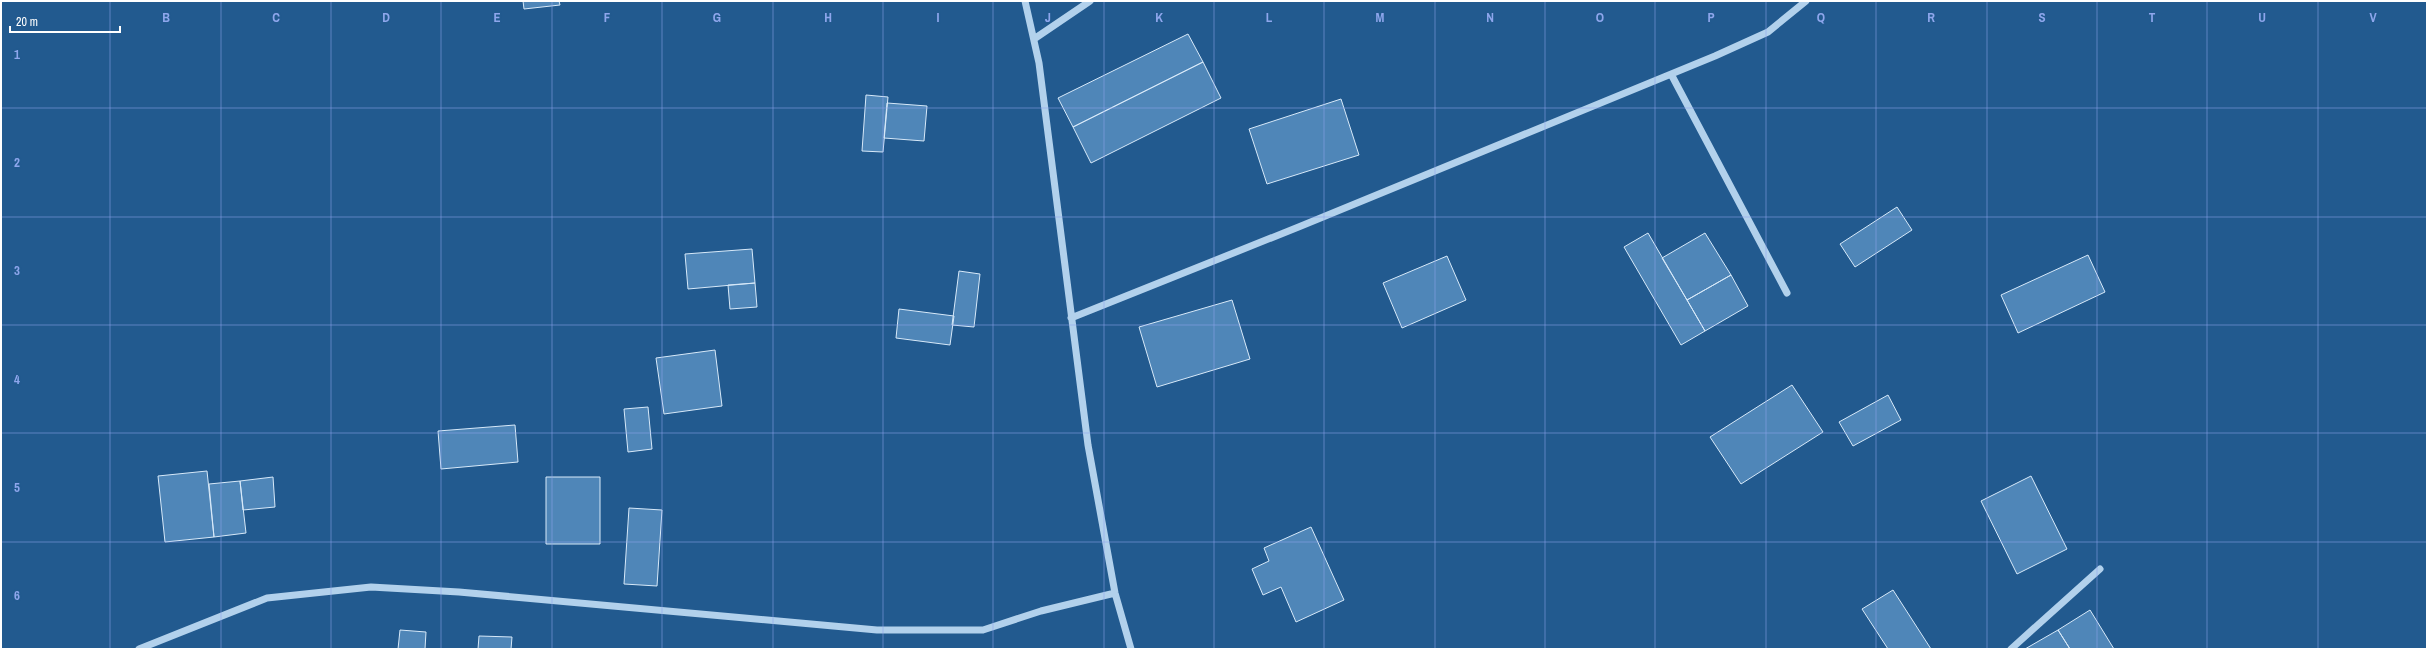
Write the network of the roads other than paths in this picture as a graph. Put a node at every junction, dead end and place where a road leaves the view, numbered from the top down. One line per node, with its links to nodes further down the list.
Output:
1 (1025, 1): 4 (street)
2 (1090, 1): 4 (street)
3 (1806, 1): 5 (street)
4 (1034, 39): 7 (street)
5 (1670, 74): 6 (street); 7 (street)
6 (1787, 293)
7 (1071, 318): 9 (street)
8 (2100, 569): 12 (street)
9 (1115, 593): 10 (street); 11 (street)
10 (139, 649)
11 (1131, 649)
12 (2011, 649)

